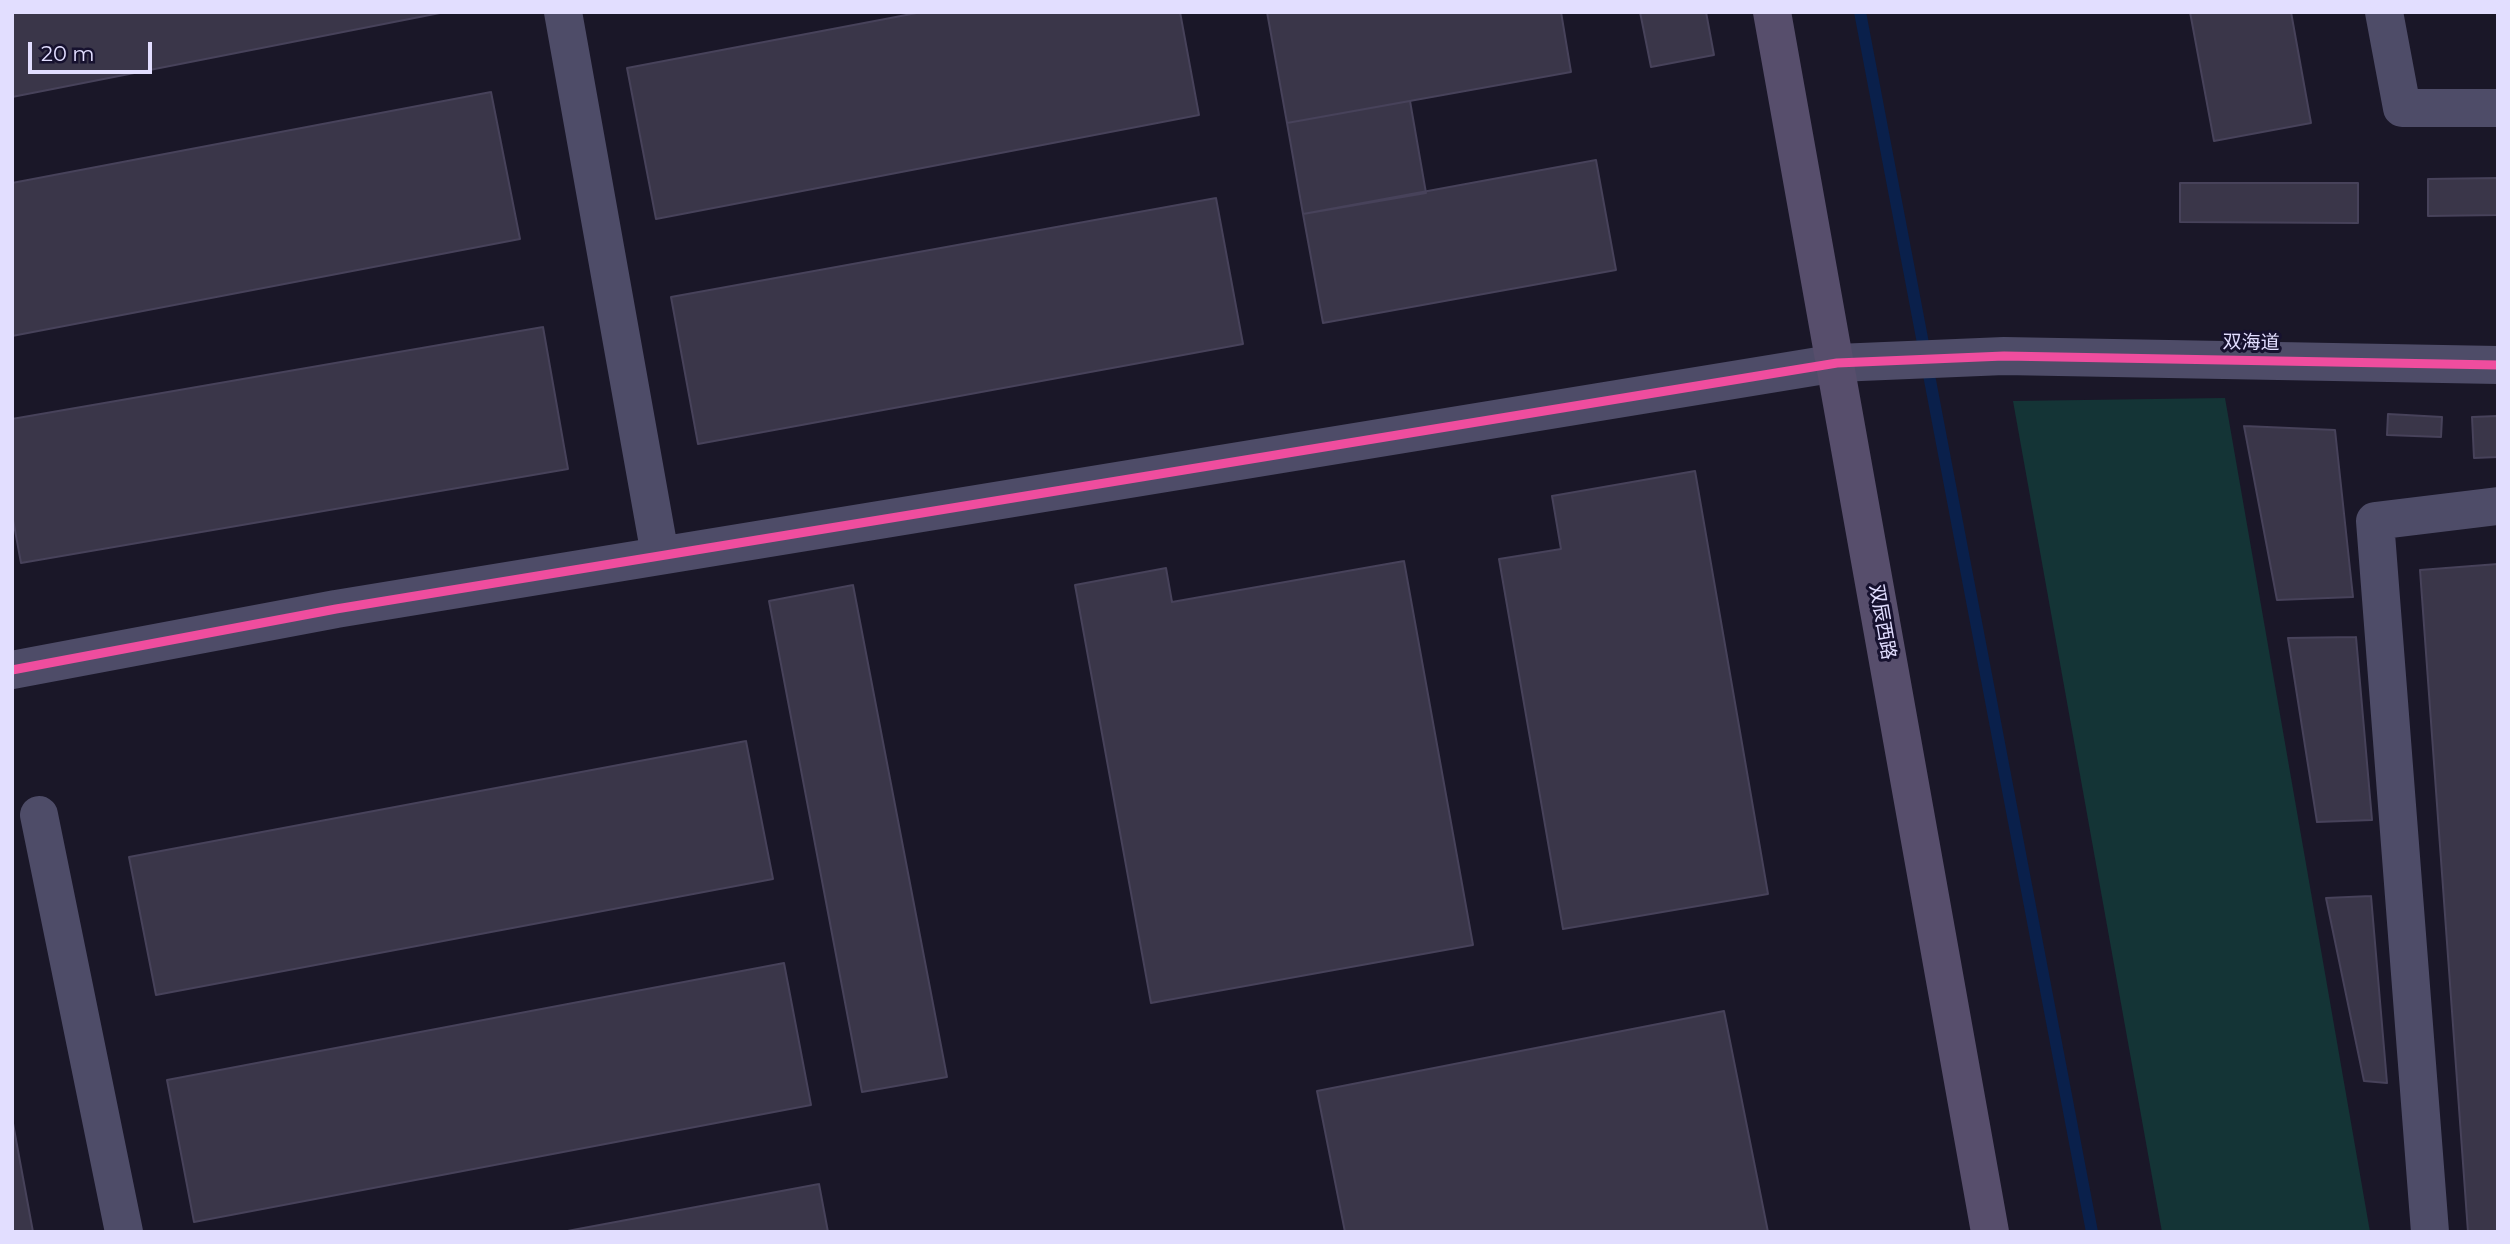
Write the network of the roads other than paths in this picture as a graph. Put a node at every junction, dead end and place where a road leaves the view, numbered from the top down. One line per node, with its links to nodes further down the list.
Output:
1 (563, 12): 8 (street)
2 (1772, 12): 5 (main road, 双辰西路)
3 (2384, 12): 4 (street)
4 (2498, 108)
5 (1837, 362): 6 (street, 双海道); 8 (street, 双海道); 12 (main road, 双辰西路)
6 (2498, 365)
7 (2498, 506): 13 (street)
8 (660, 555): 9 (street, 双海道)
9 (12, 670)
10 (39, 815): 11 (street)
11 (124, 1232)
12 (1990, 1232)
13 (2430, 1232)

